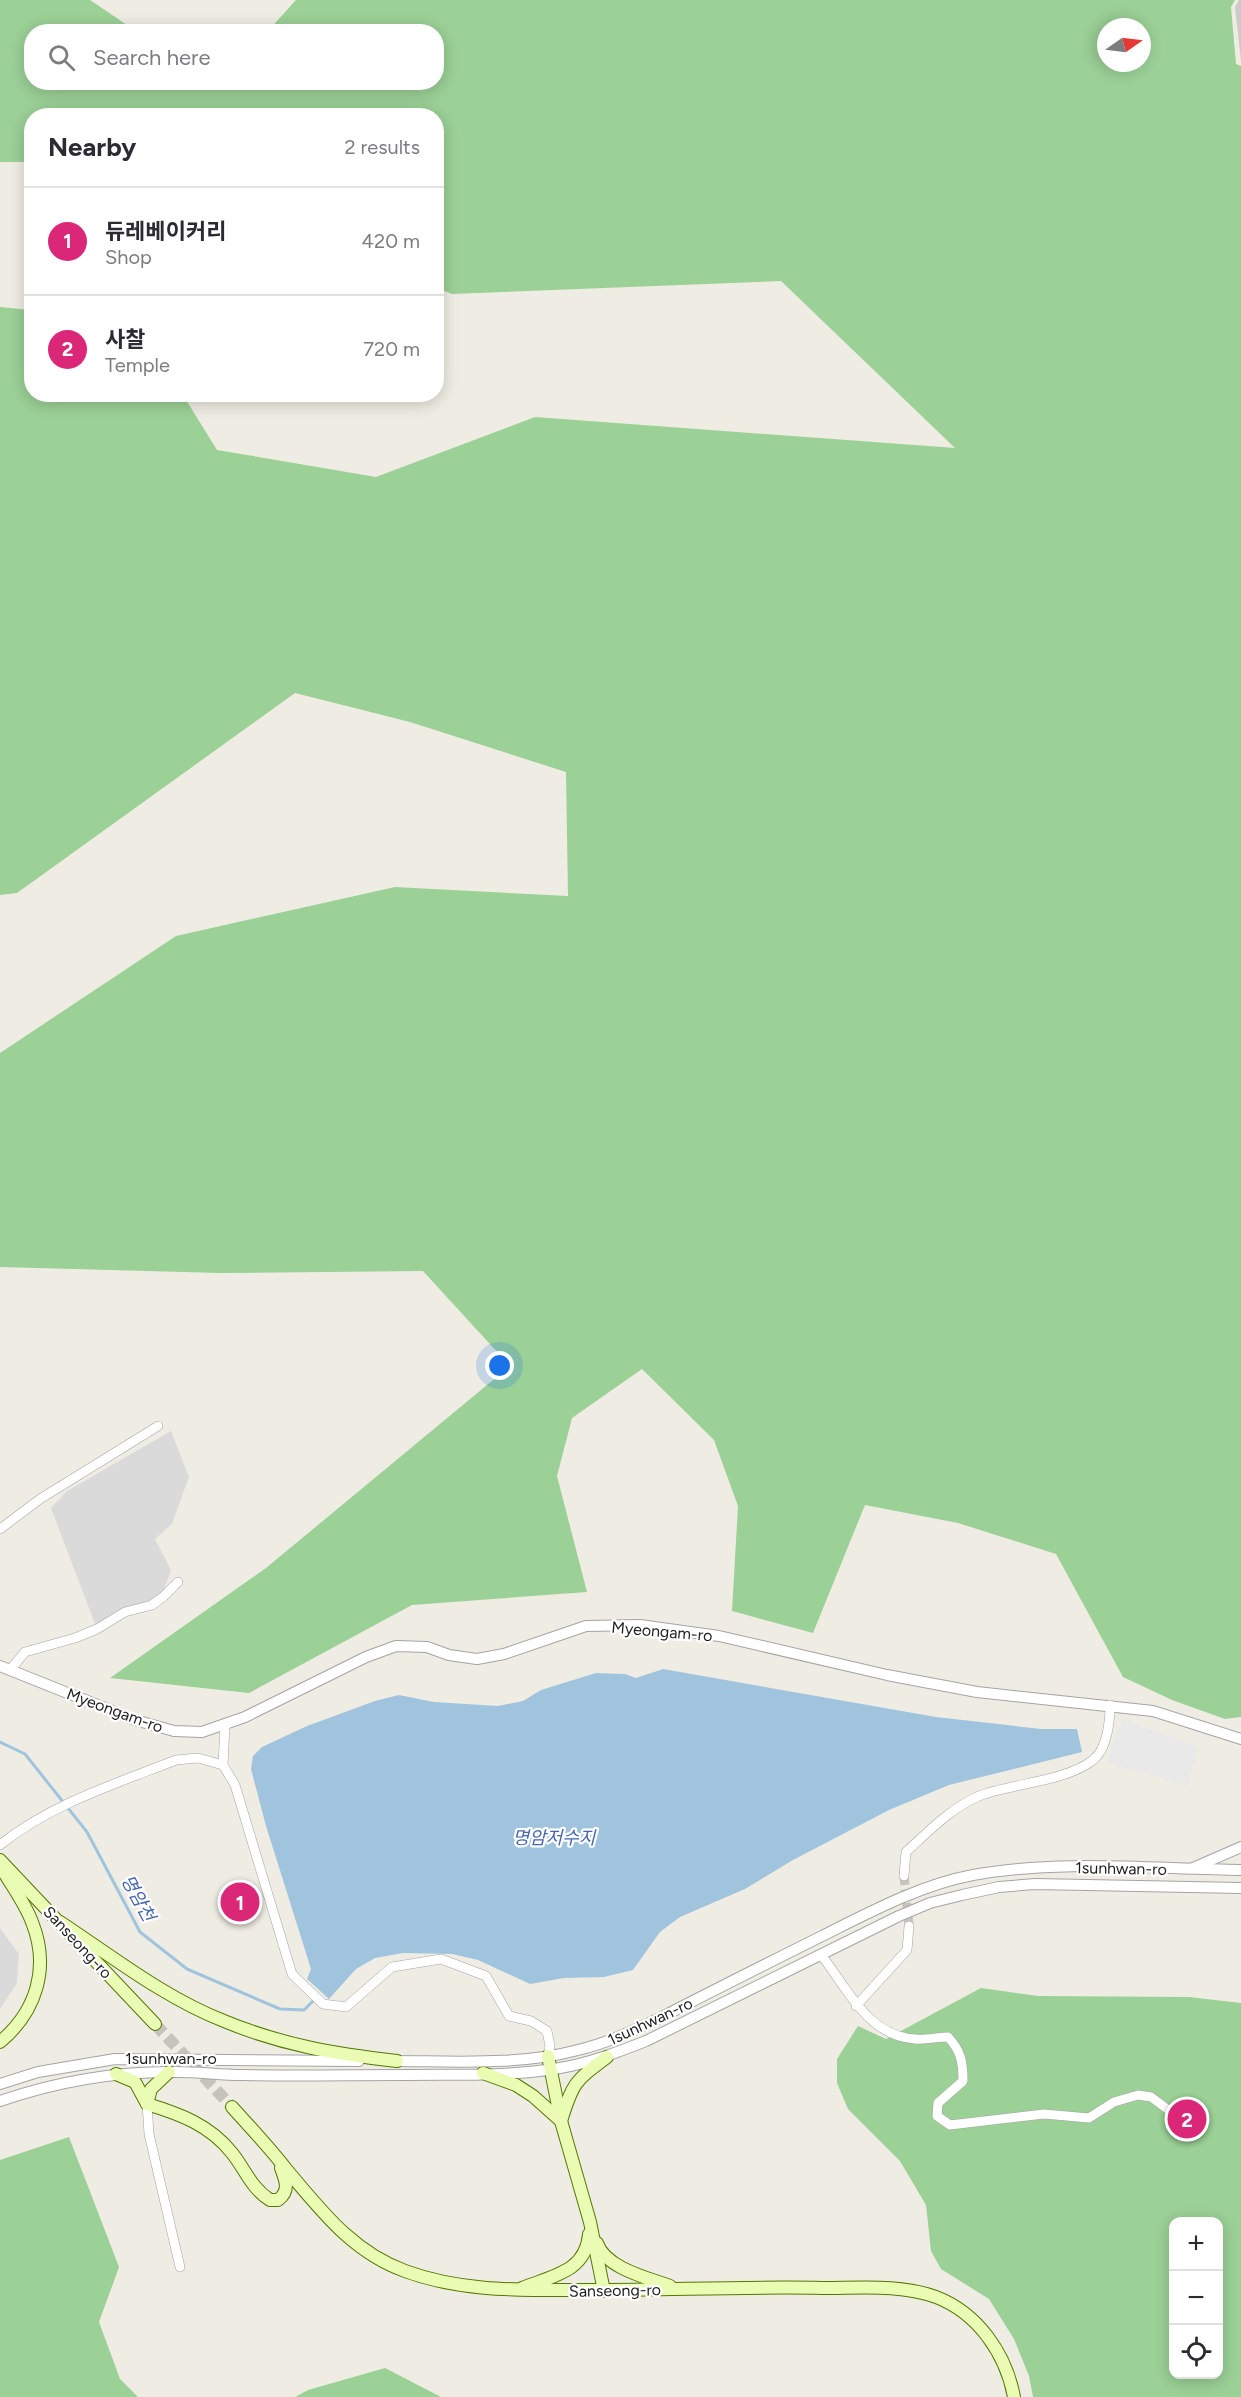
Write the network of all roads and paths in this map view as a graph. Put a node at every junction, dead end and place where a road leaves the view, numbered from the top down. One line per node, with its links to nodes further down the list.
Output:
1 (158, 1425): 2 (street)
2 (0, 1529)
3 (178, 1582): 4 (street)
4 (5, 1668): 6 (street, Myeongam-ro)
5 (1110, 1705): 6 (street, Myeongam-ro); 7 (street, Myeongam-ro); 15 (street)
6 (225, 1726): 8 (street)
7 (1241, 1739)
8 (223, 1765): 9 (street); 23 (street)
9 (0, 1845)
10 (1241, 1847): 13 (street)
11 (0, 1860): 17 (main road, Sanseong-ro)
12 (0, 1865): 22 (main road)
13 (1190, 1870): 14 (street, 1sunhwan-ro); 23 (street, 1sunhwan-ro)
14 (1241, 1870)
15 (904, 1876)
16 (1241, 1888): 19 (street, 1sunhwan-ro)
17 (60, 1922): 21 (main road, Sanseong-ro); 25 (main road)
18 (909, 1926): 20 (street)
19 (821, 1955): 20 (street); 24 (street, 1sunhwan-ro)
20 (856, 2006): 34 (street)
21 (155, 2024)
22 (0, 2042)
23 (548, 2056): 25 (street, 1sunhwan-ro); 26 (main road)
24 (607, 2057): 26 (street, 1sunhwan-ro); 35 (main road)
25 (397, 2061): 30 (street, 1sunhwan-ro)
26 (550, 2069): 28 (street, 1sunhwan-ro); 35 (main road)
27 (169, 2072): 28 (street, 1sunhwan-ro); 29 (street, 1sunhwan-ro); 32 (main road)
28 (483, 2073): 35 (main road)
29 (116, 2074): 31 (street, 1sunhwan-ro); 32 (main road)
30 (0, 2084)
31 (0, 2101)
32 (147, 2104): 36 (main road); 38 (street)
33 (232, 2107): 36 (main road, Sanseong-ro)
34 (1170, 2111)
35 (561, 2121): 37 (main road)
36 (276, 2156): 40 (main road, Sanseong-ro)
37 (590, 2222): 39 (main road); 40 (main road); 41 (main road)
38 (180, 2267)
39 (677, 2289): 41 (main road, Sanseong-ro); 42 (main road, Sanseong-ro)
40 (515, 2290): 41 (main road, Sanseong-ro)
41 (604, 2291)
42 (1014, 2397)

